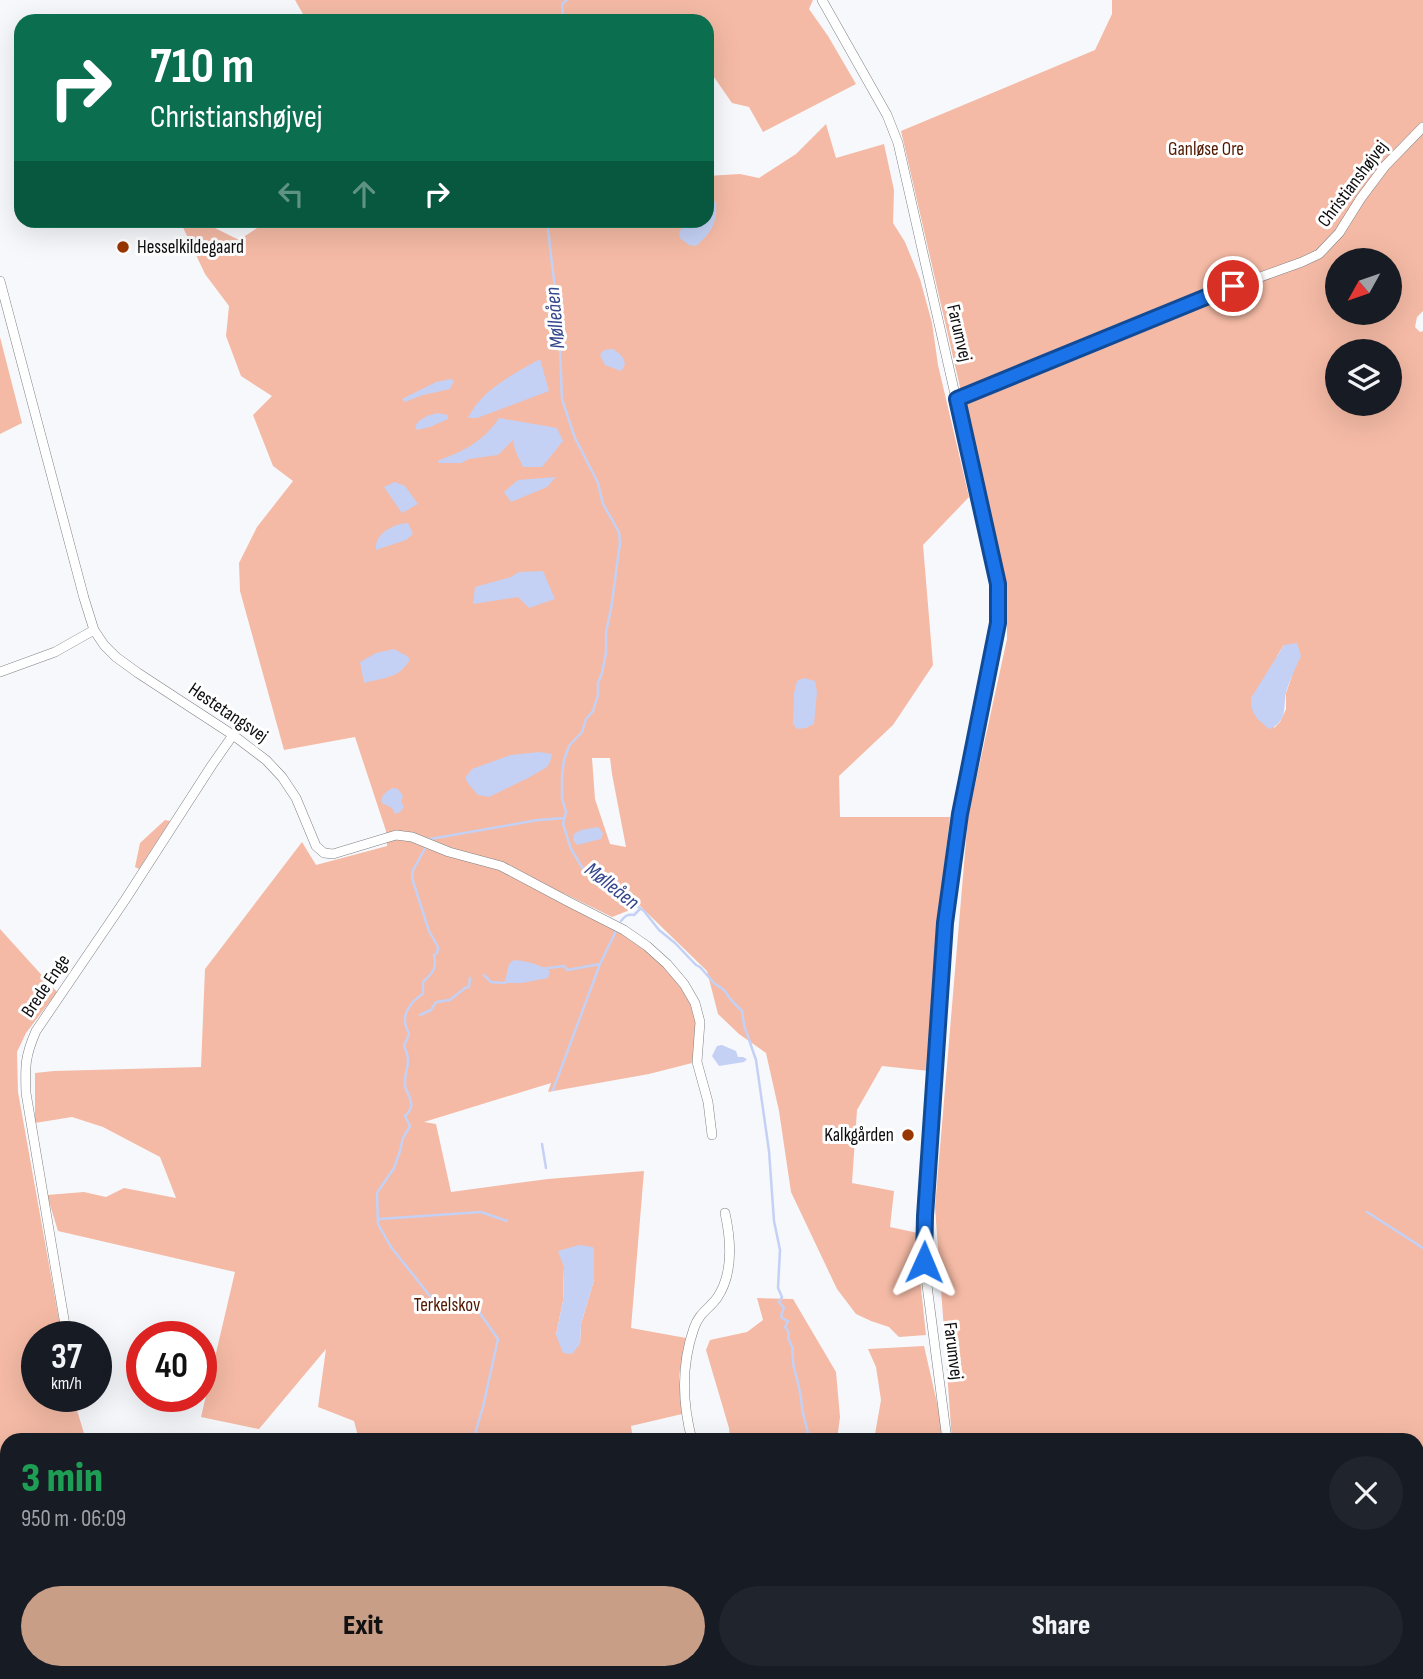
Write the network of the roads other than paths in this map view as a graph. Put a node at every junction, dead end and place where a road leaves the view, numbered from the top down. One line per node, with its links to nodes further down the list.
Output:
1 (822, 0): 4 (street, Farumvej)
2 (1423, 127): 4 (street, Christianshøjvej)
3 (0, 281): 5 (street, Hestetangsvej)
4 (957, 399): 12 (street, Farumvej)
5 (94, 630): 6 (street); 7 (street, Hestetangsvej)
6 (0, 672)
7 (233, 736): 8 (street, Hestetangsvej); 10 (street, Brede Enge)
8 (712, 1135)
9 (725, 1213): 11 (street)
10 (64, 1321)
11 (690, 1433)
12 (946, 1433)

